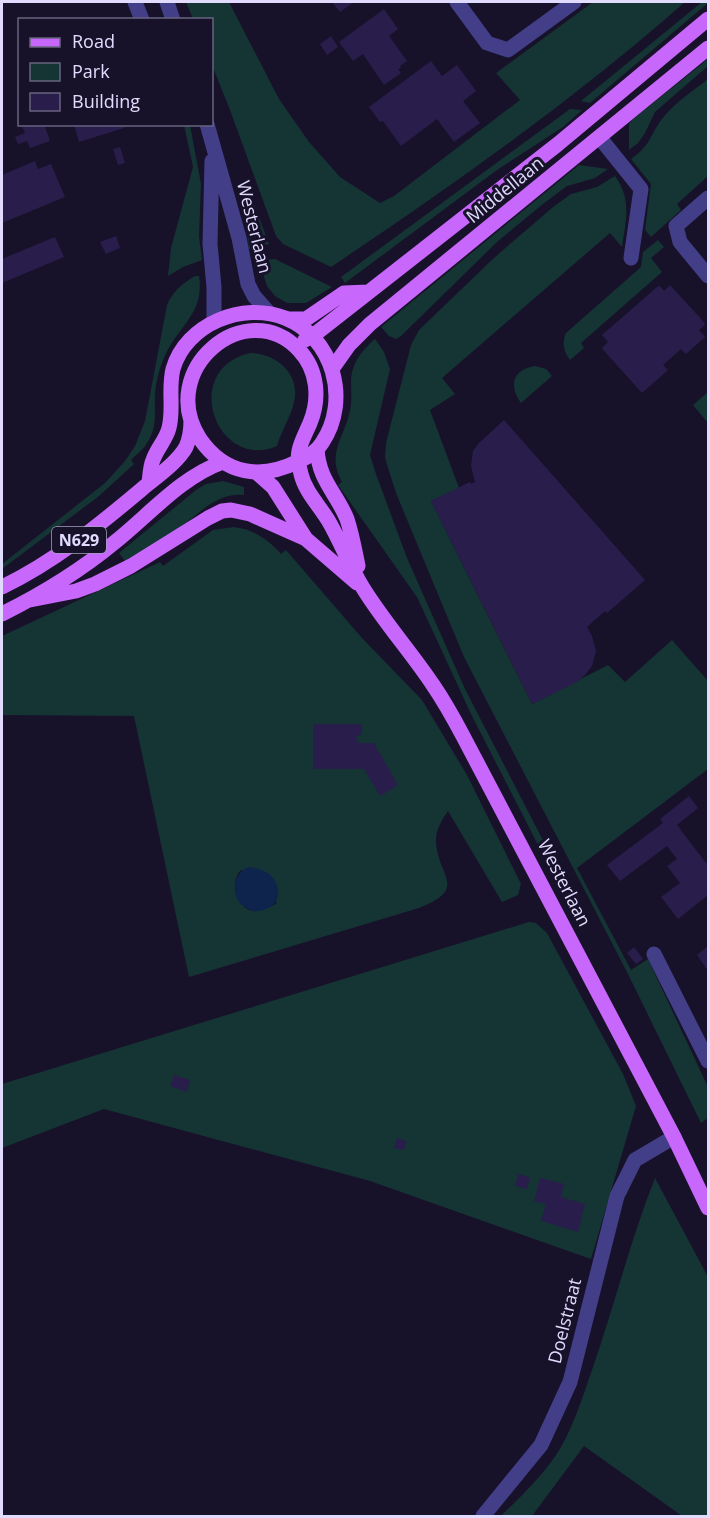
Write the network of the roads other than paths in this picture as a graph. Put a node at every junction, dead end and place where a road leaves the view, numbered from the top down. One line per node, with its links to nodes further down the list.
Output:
1 (167, 2): 4 (street)
2 (457, 2): 3 (street)
3 (574, 2)
4 (172, 18)
5 (708, 19): 13 (main road, Middellaan)
6 (708, 48): 8 (main road, Middellaan)
7 (208, 126): 9 (street, Westerlaan)
8 (600, 138): 11 (street); 20 (main road, Middellaan)
9 (213, 145): 14 (street, Westerlaan); 16 (street, Westerlaan)
10 (708, 198): 12 (street)
11 (631, 258)
12 (708, 276)
13 (368, 292): 15 (main road, Middellaan); 17 (main road, Middellaan)
14 (269, 313): 15 (main road); 16 (main road)
15 (289, 320): 17 (main road)
16 (214, 322): 19 (main road); 26 (main road)
17 (312, 336): 18 (main road); 20 (main road)
18 (290, 342): 19 (main road); 24 (main road)
19 (210, 348): 21 (main road)
20 (332, 369): 22 (main road)
21 (191, 420): 23 (main road); 26 (main road, N629)
22 (317, 449): 24 (main road); 29 (main road, Westerlaan)
23 (223, 462): 25 (main road); 30 (main road, N629)
24 (298, 462): 25 (main road); 29 (main road, Westerlaan)
25 (257, 473): 27 (main road, Westerlaan)
26 (149, 483): 28 (main road, N629)
27 (306, 539): 29 (main road, Westerlaan); 30 (main road)
28 (2, 587)
29 (363, 589): 34 (main road, Westerlaan)
30 (30, 600): 31 (main road, N629)
31 (2, 614)
32 (654, 954): 33 (street)
33 (708, 1061)
34 (674, 1137): 35 (main road, Westerlaan); 36 (street, Doelstraat)
35 (708, 1208)
36 (483, 1516)

